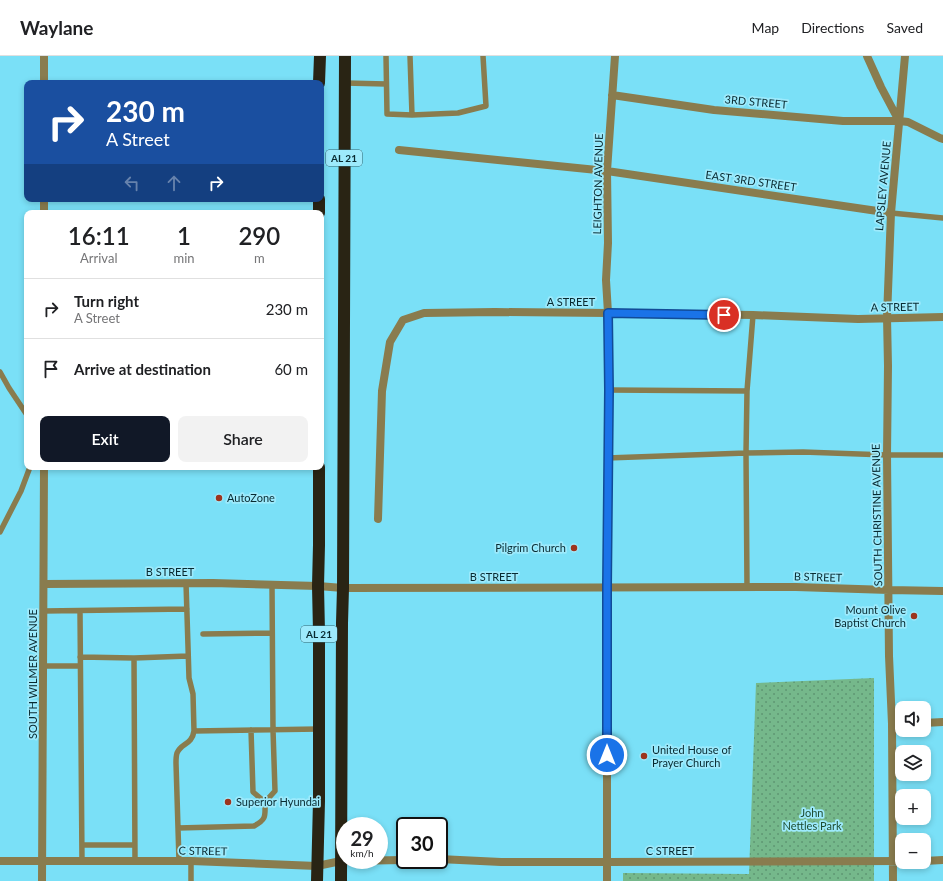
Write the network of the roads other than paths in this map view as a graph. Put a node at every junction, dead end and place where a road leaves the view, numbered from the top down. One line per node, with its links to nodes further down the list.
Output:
1 (44, 56): 10 (street)
2 (320, 56): 11 (highway)
3 (345, 56): 12 (highway, AL 21)
4 (386, 56): 13 (lane)
5 (410, 56): 15 (lane)
6 (483, 56): 15 (lane)
7 (615, 56): 14 (street, LEIGHTON AVENUE)
8 (867, 56): 16 (street)
9 (906, 56): 16 (street, LAPSLEY AVENUE)
10 (44, 80)
11 (319, 80)
12 (345, 83): 13 (lane); 45 (highway, AL 21)
13 (386, 84): 15 (lane)
14 (612, 95): 16 (street, 3RD STREET); 19 (street, LEIGHTON AVENUE)
15 (412, 115)
16 (900, 121): 17 (street, 3RD STREET); 20 (street, LAPSLEY AVENUE)
17 (943, 138)
18 (399, 150): 19 (street, EAST 3RD STREET)
19 (607, 171): 20 (street, EAST 3RD STREET); 22 (street, LEIGHTON AVENUE)
20 (891, 213): 21 (lane); 25 (street, LAPSLEY AVENUE)
21 (943, 218)
22 (608, 313): 23 (street, A STREET); 27 (street, LEIGHTON AVENUE); 37 (street, A STREET)
23 (753, 315): 25 (street, A STREET); 28 (lane)
24 (943, 317): 25 (street, A STREET)
25 (887, 318): 31 (street, SOUTH CHRISTINE AVENUE)
26 (0, 372): 29 (lane)
27 (609, 390): 28 (lane); 33 (street, LEIGHTON AVENUE)
28 (747, 391): 30 (lane)
29 (24, 410)
30 (746, 453): 31 (lane); 33 (lane); 43 (lane)
31 (887, 455): 32 (lane); 46 (street, SOUTH CHRISTINE AVENUE)
32 (943, 455)
33 (608, 458): 44 (street, LEIGHTON AVENUE)
34 (29, 470): 38 (lane)
35 (44, 470): 40 (street, SOUTH WILMER AVENUE)
36 (319, 470): 42 (highway, AL 21)
37 (378, 519)
38 (0, 532)
39 (186, 583): 40 (street, B STREET); 41 (street, B STREET); 48 (lane)
40 (44, 584): 49 (street, SOUTH WILMER AVENUE)
41 (272, 585): 42 (street, B STREET); 51 (lane)
42 (318, 586): 45 (street, B STREET); 61 (highway, AL 21)
43 (747, 586): 44 (street, B STREET); 46 (street, B STREET)
44 (607, 587): 45 (street, B STREET); 80 (street, LEIGHTON AVENUE)
45 (343, 588): 66 (highway, AL 21)
46 (889, 590): 47 (street, B STREET); 60 (street, SOUTH CHRISTINE AVENUE)
47 (943, 591)
48 (187, 609): 50 (lane); 53 (lane)
49 (44, 611): 50 (lane); 56 (street, SOUTH WILMER AVENUE)
50 (80, 611): 54 (lane)
51 (272, 633): 52 (lane); 63 (lane)
52 (203, 634)
53 (188, 656): 55 (lane); 64 (lane)
54 (80, 657): 55 (lane); 57 (lane)
55 (134, 658): 68 (lane)
56 (44, 666): 57 (lane); 77 (street, SOUTH WILMER AVENUE)
57 (80, 666): 69 (lane)
58 (943, 722): 59 (street)
59 (931, 723)
60 (892, 724): 81 (street, SOUTH CHRISTINE AVENUE)
61 (319, 729): 63 (lane); 82 (highway, AL 21)
62 (251, 730): 63 (lane); 64 (lane); 65 (lane)
63 (273, 730): 65 (lane)
64 (194, 731): 67 (lane)
65 (264, 802): 67 (lane)
66 (341, 817)
67 (178, 828): 74 (lane)
68 (135, 844): 69 (lane); 73 (lane)
69 (82, 845): 78 (lane)
70 (448, 859): 80 (street, C STREET)
71 (943, 860): 76 (street)
72 (0, 861): 77 (street, C STREET)
73 (135, 861): 74 (street, C STREET); 78 (street, C STREET)
74 (179, 861): 75 (street, C STREET)
75 (191, 861): 82 (street, C STREET); 85 (lane)
76 (931, 861)
77 (42, 862): 78 (street, C STREET); 84 (street, SOUTH WILMER AVENUE)
78 (82, 862)
79 (336, 862): 82 (street, C STREET)
80 (607, 862): 81 (street, C STREET); 88 (street, LEIGHTON AVENUE)
81 (893, 862): 89 (street, SOUTH CHRISTINE AVENUE)
82 (317, 866): 86 (highway, AL 21)
83 (341, 869): 87 (highway, AL 21)
84 (42, 881)
85 (191, 881)
86 (317, 881)
87 (341, 881)
88 (607, 881)
89 (893, 881)

